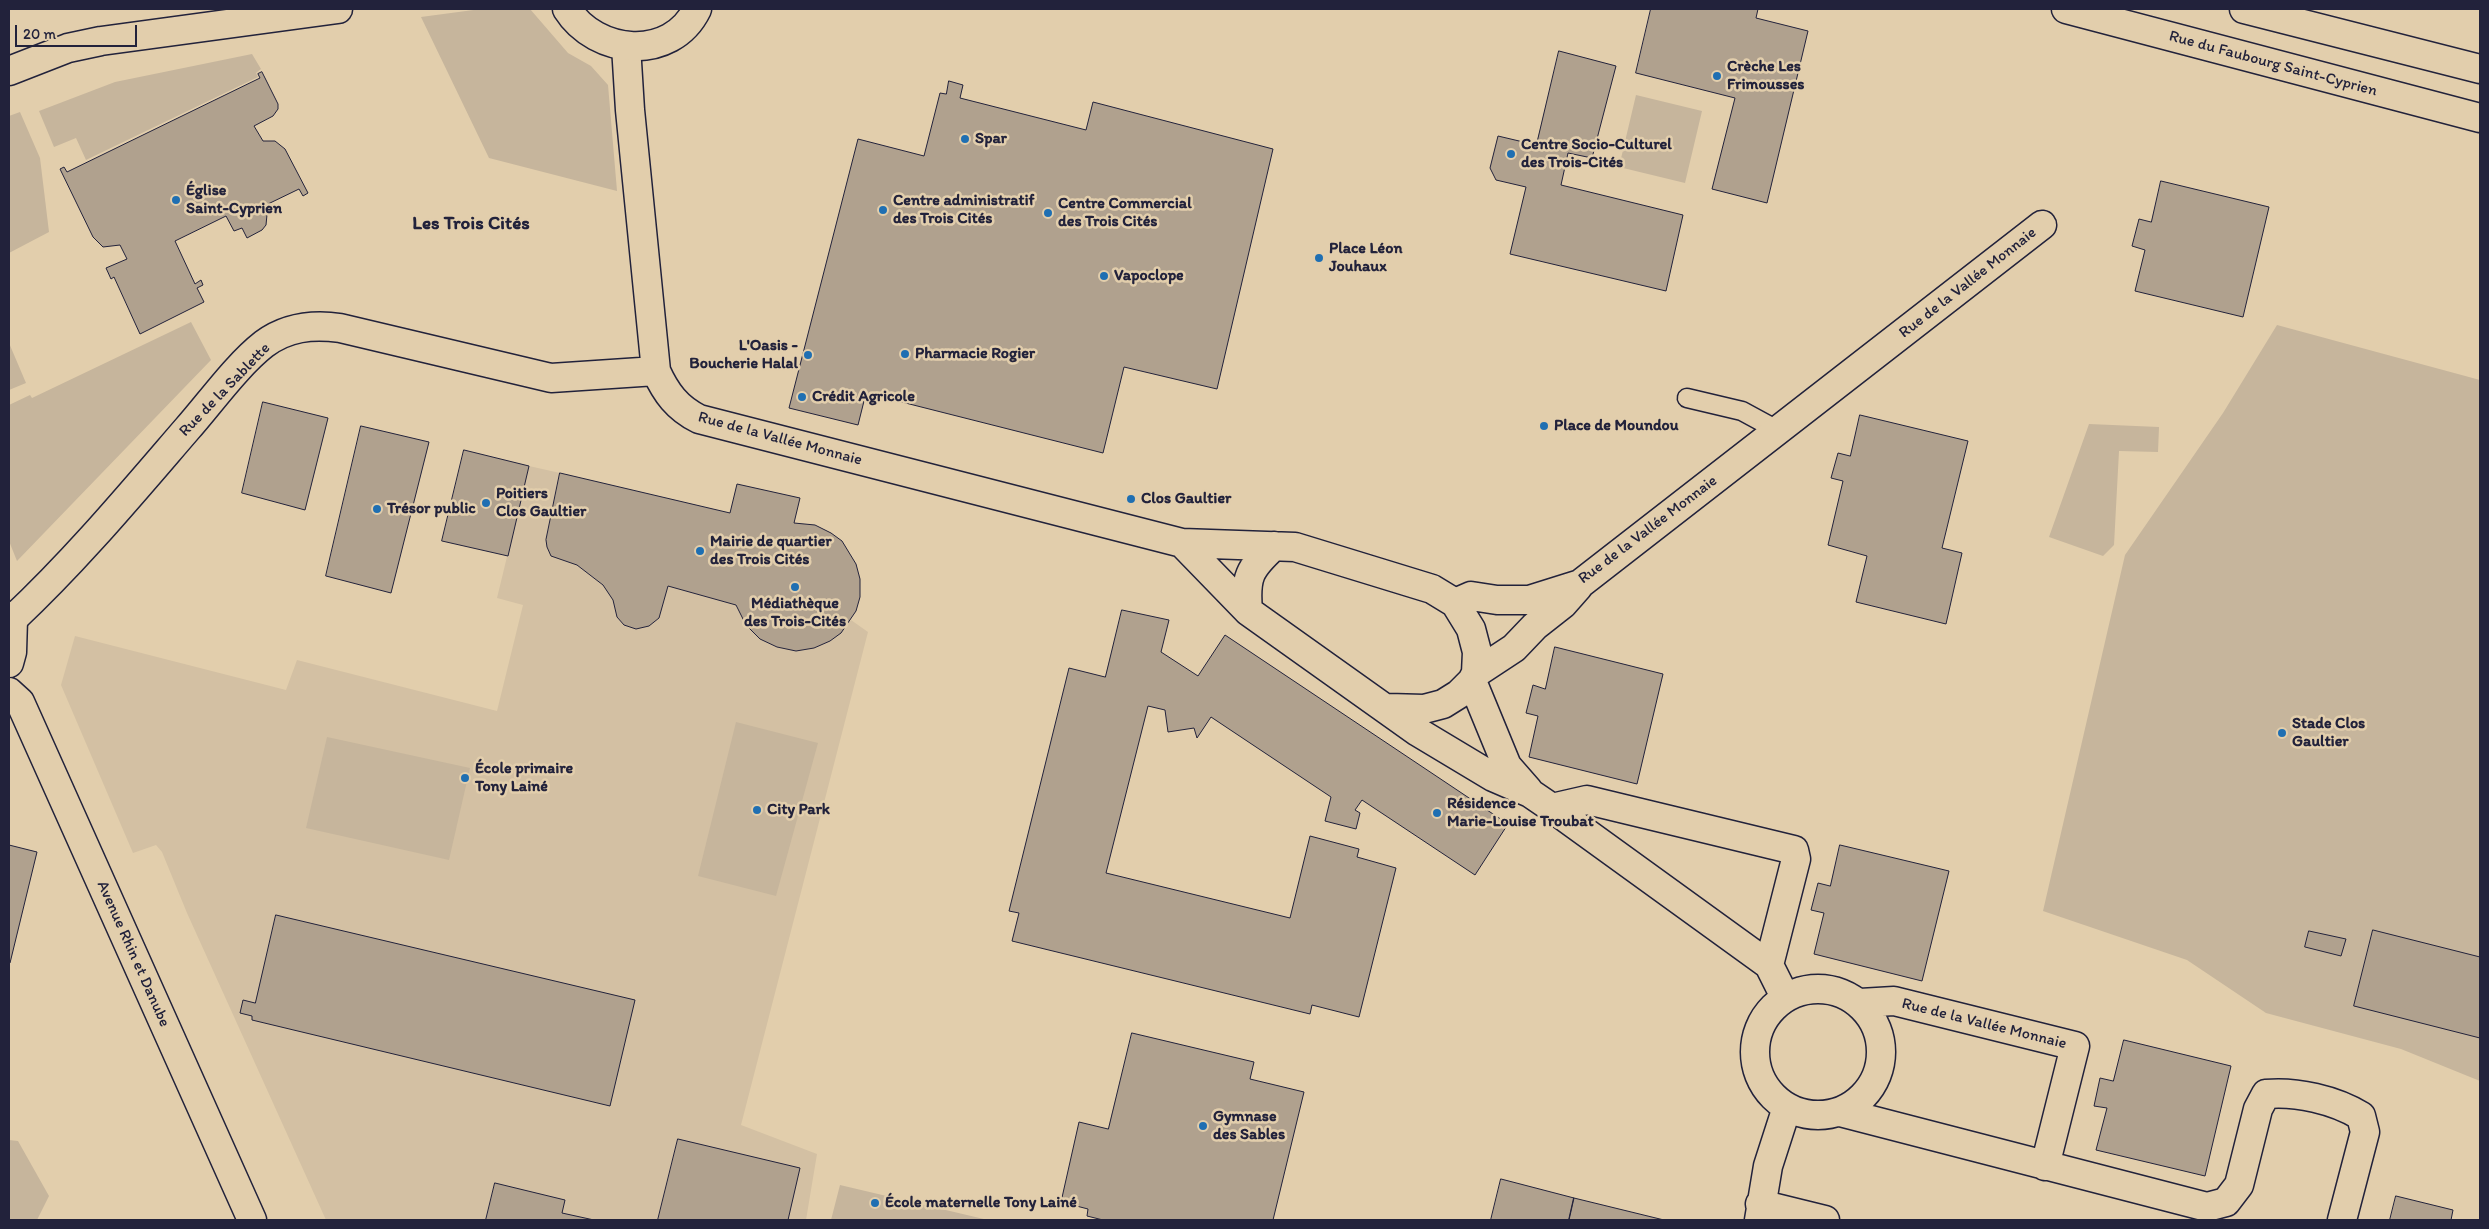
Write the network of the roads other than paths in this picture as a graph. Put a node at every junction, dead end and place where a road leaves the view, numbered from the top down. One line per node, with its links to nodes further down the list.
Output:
1 (338, 9): 8 (street)
2 (567, 9): 6 (street)
3 (697, 9): 6 (street)
4 (2066, 9): 9 (street, Rue du Faubourg Saint-Cyprien)
5 (2244, 9): 7 (street)
6 (626, 46): 11 (street, Rue de la Vallée Monnaie)
7 (2480, 69)
8 (9, 71)
9 (2480, 118)
10 (2042, 225): 13 (street, Rue de la Vallée Monnaie)
11 (656, 371): 14 (street, Rue de la Vallée Monnaie); 19 (street, Rue de la Sablette)
12 (1687, 398): 13 (lane)
13 (1777, 430): 16 (street, Rue de la Vallée Monnaie)
14 (1182, 543): 15 (street, Rue de la Vallée Monnaie); 18 (street)
15 (1274, 546): 17 (street, Rue de la Vallée Monnaie); 18 (street)
16 (1580, 584): 17 (street, Rue de la Vallée Monnaie); 21 (street)
17 (1455, 603): 21 (street)
18 (1248, 611): 23 (street)
19 (11, 618): 20 (street)
20 (9, 663)
21 (1474, 677): 23 (street); 24 (street)
22 (9, 692): 32 (street, Avenue Rhin et Danube)
23 (1388, 708): 24 (street)
24 (1541, 801): 25 (street); 25 (street)
25 (1769, 965): 26 (street)
26 (1785, 997): 27 (street); 28 (street)
27 (1860, 1003): 29 (street); 30 (street, Rue de la Vallée Monnaie)
28 (1787, 1107): 29 (street); 31 (street)
29 (1840, 1112): 30 (street)
30 (2045, 1166): 34 (street)
31 (1760, 1212): 33 (street)
32 (252, 1220)
33 (1825, 1220)
34 (2342, 1220)

